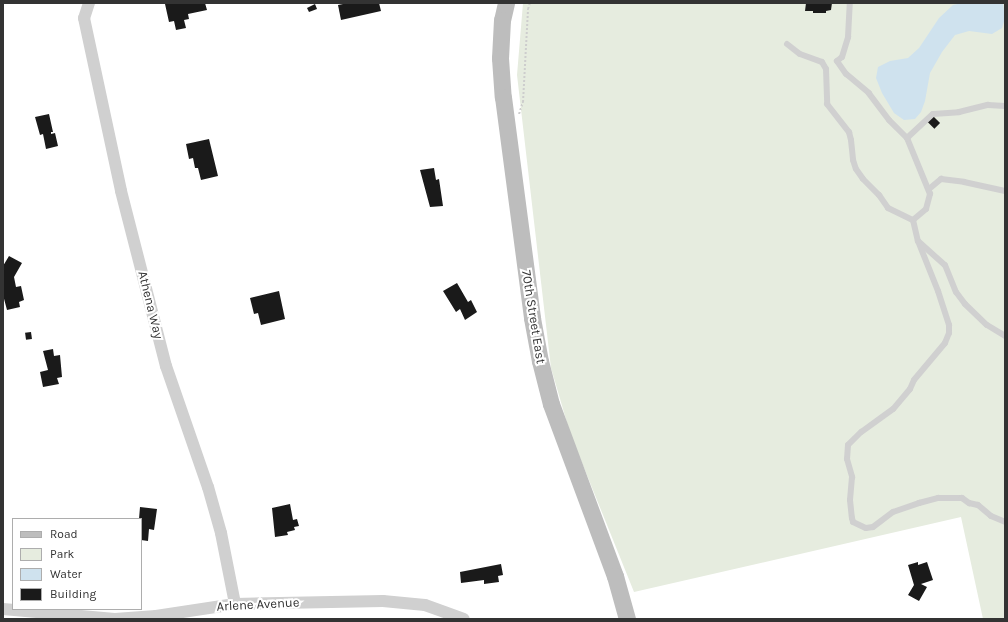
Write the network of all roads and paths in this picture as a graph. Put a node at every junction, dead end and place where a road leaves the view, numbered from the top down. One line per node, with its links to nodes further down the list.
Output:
1 (89, 3): 17 (street, Athena Way)
2 (506, 3): 20 (main road, 70th Street East)
3 (530, 3): 9 (path)
4 (850, 3): 7 (lane)
5 (787, 44): 6 (lane)
6 (822, 62): 7 (lane); 13 (lane)
7 (837, 62): 10 (lane)
8 (1005, 106): 10 (lane)
9 (518, 115)
10 (907, 138): 11 (lane)
11 (929, 189): 12 (lane); 13 (lane)
12 (1005, 192)
13 (913, 220): 14 (lane)
14 (918, 241): 15 (lane); 16 (lane)
15 (1005, 336)
16 (1005, 522)
17 (235, 604): 18 (street, Arlene Avenue); 19 (street, Arlene Avenue)
18 (14, 610)
19 (464, 619)
20 (627, 619)

